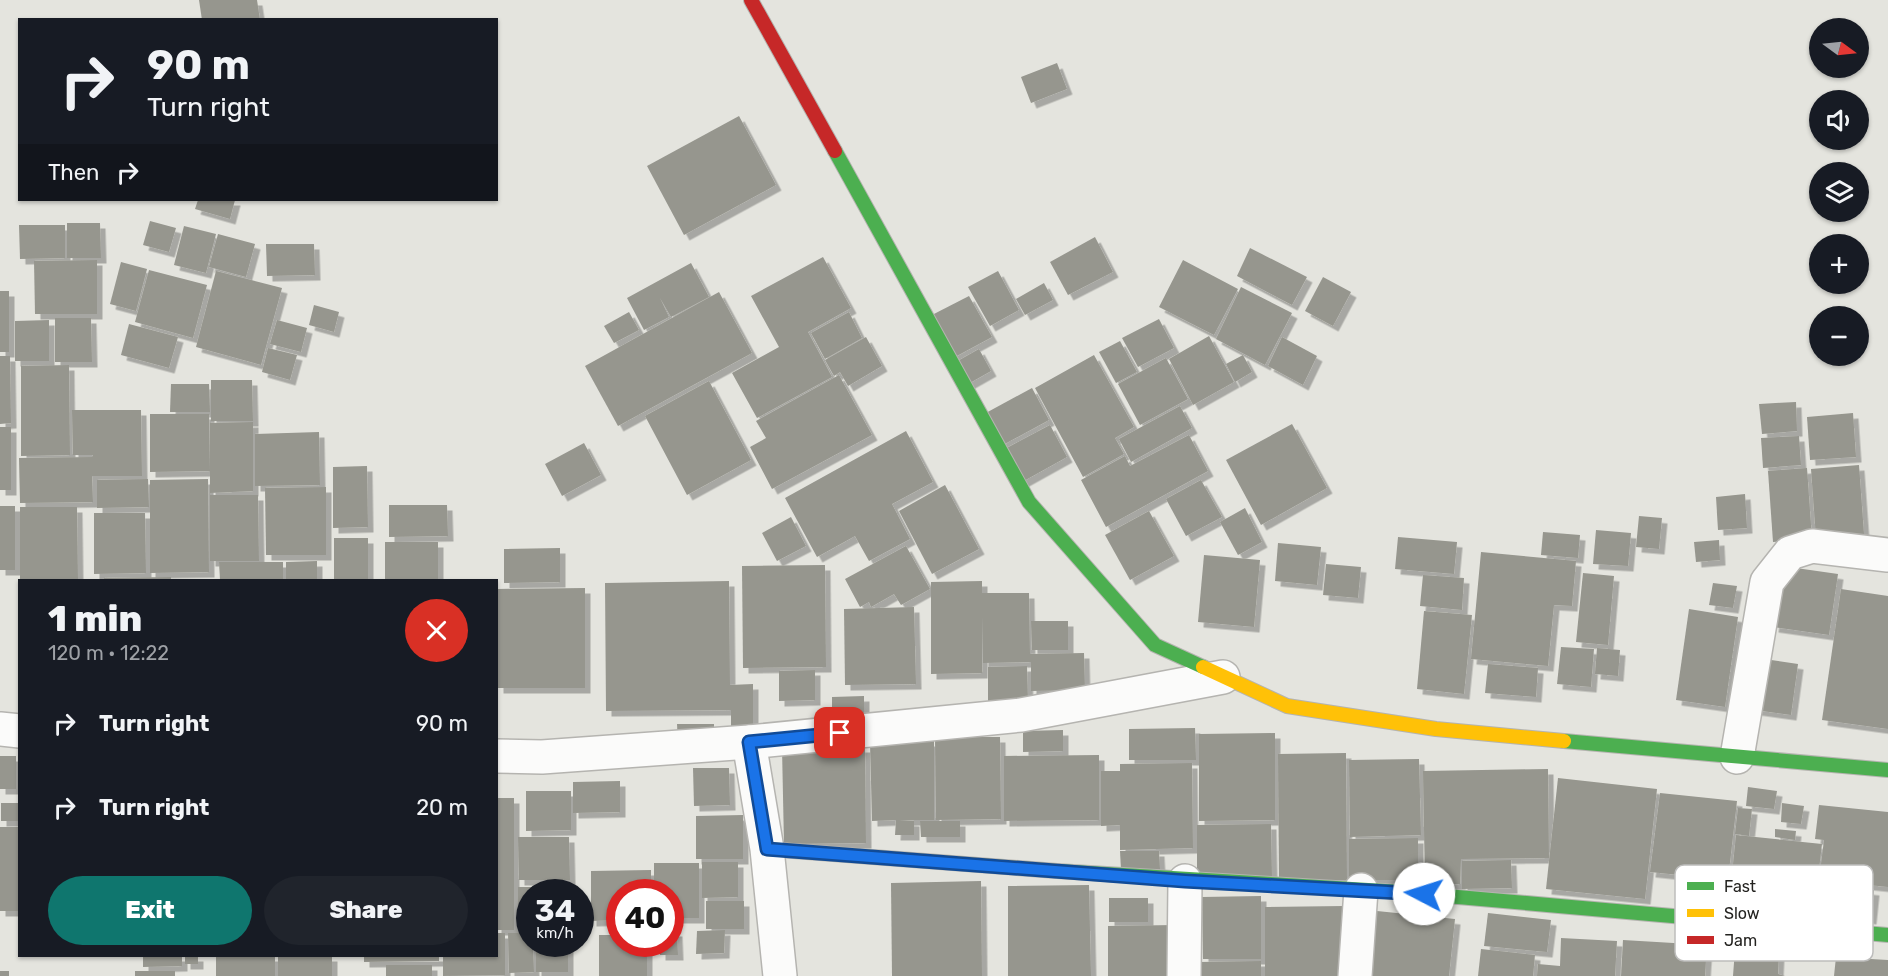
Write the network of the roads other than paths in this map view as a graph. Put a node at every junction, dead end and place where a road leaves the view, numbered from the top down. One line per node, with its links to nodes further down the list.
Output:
1 (751, 0): 3 (street)
2 (1888, 555): 8 (street)
3 (1223, 677): 6 (street); 8 (street)
4 (0, 729): 5 (street)
5 (18, 731)
6 (749, 742): 7 (street); 10 (street)
7 (498, 756)
8 (1737, 757): 9 (street)
9 (1888, 770)
10 (767, 849): 11 (street); 16 (street)
11 (1185, 881): 12 (street); 17 (street)
12 (1361, 890): 13 (street); 18 (street)
13 (1675, 917)
14 (1873, 934): 15 (street)
15 (1888, 935)
16 (780, 976)
17 (1184, 976)
18 (1355, 976)

